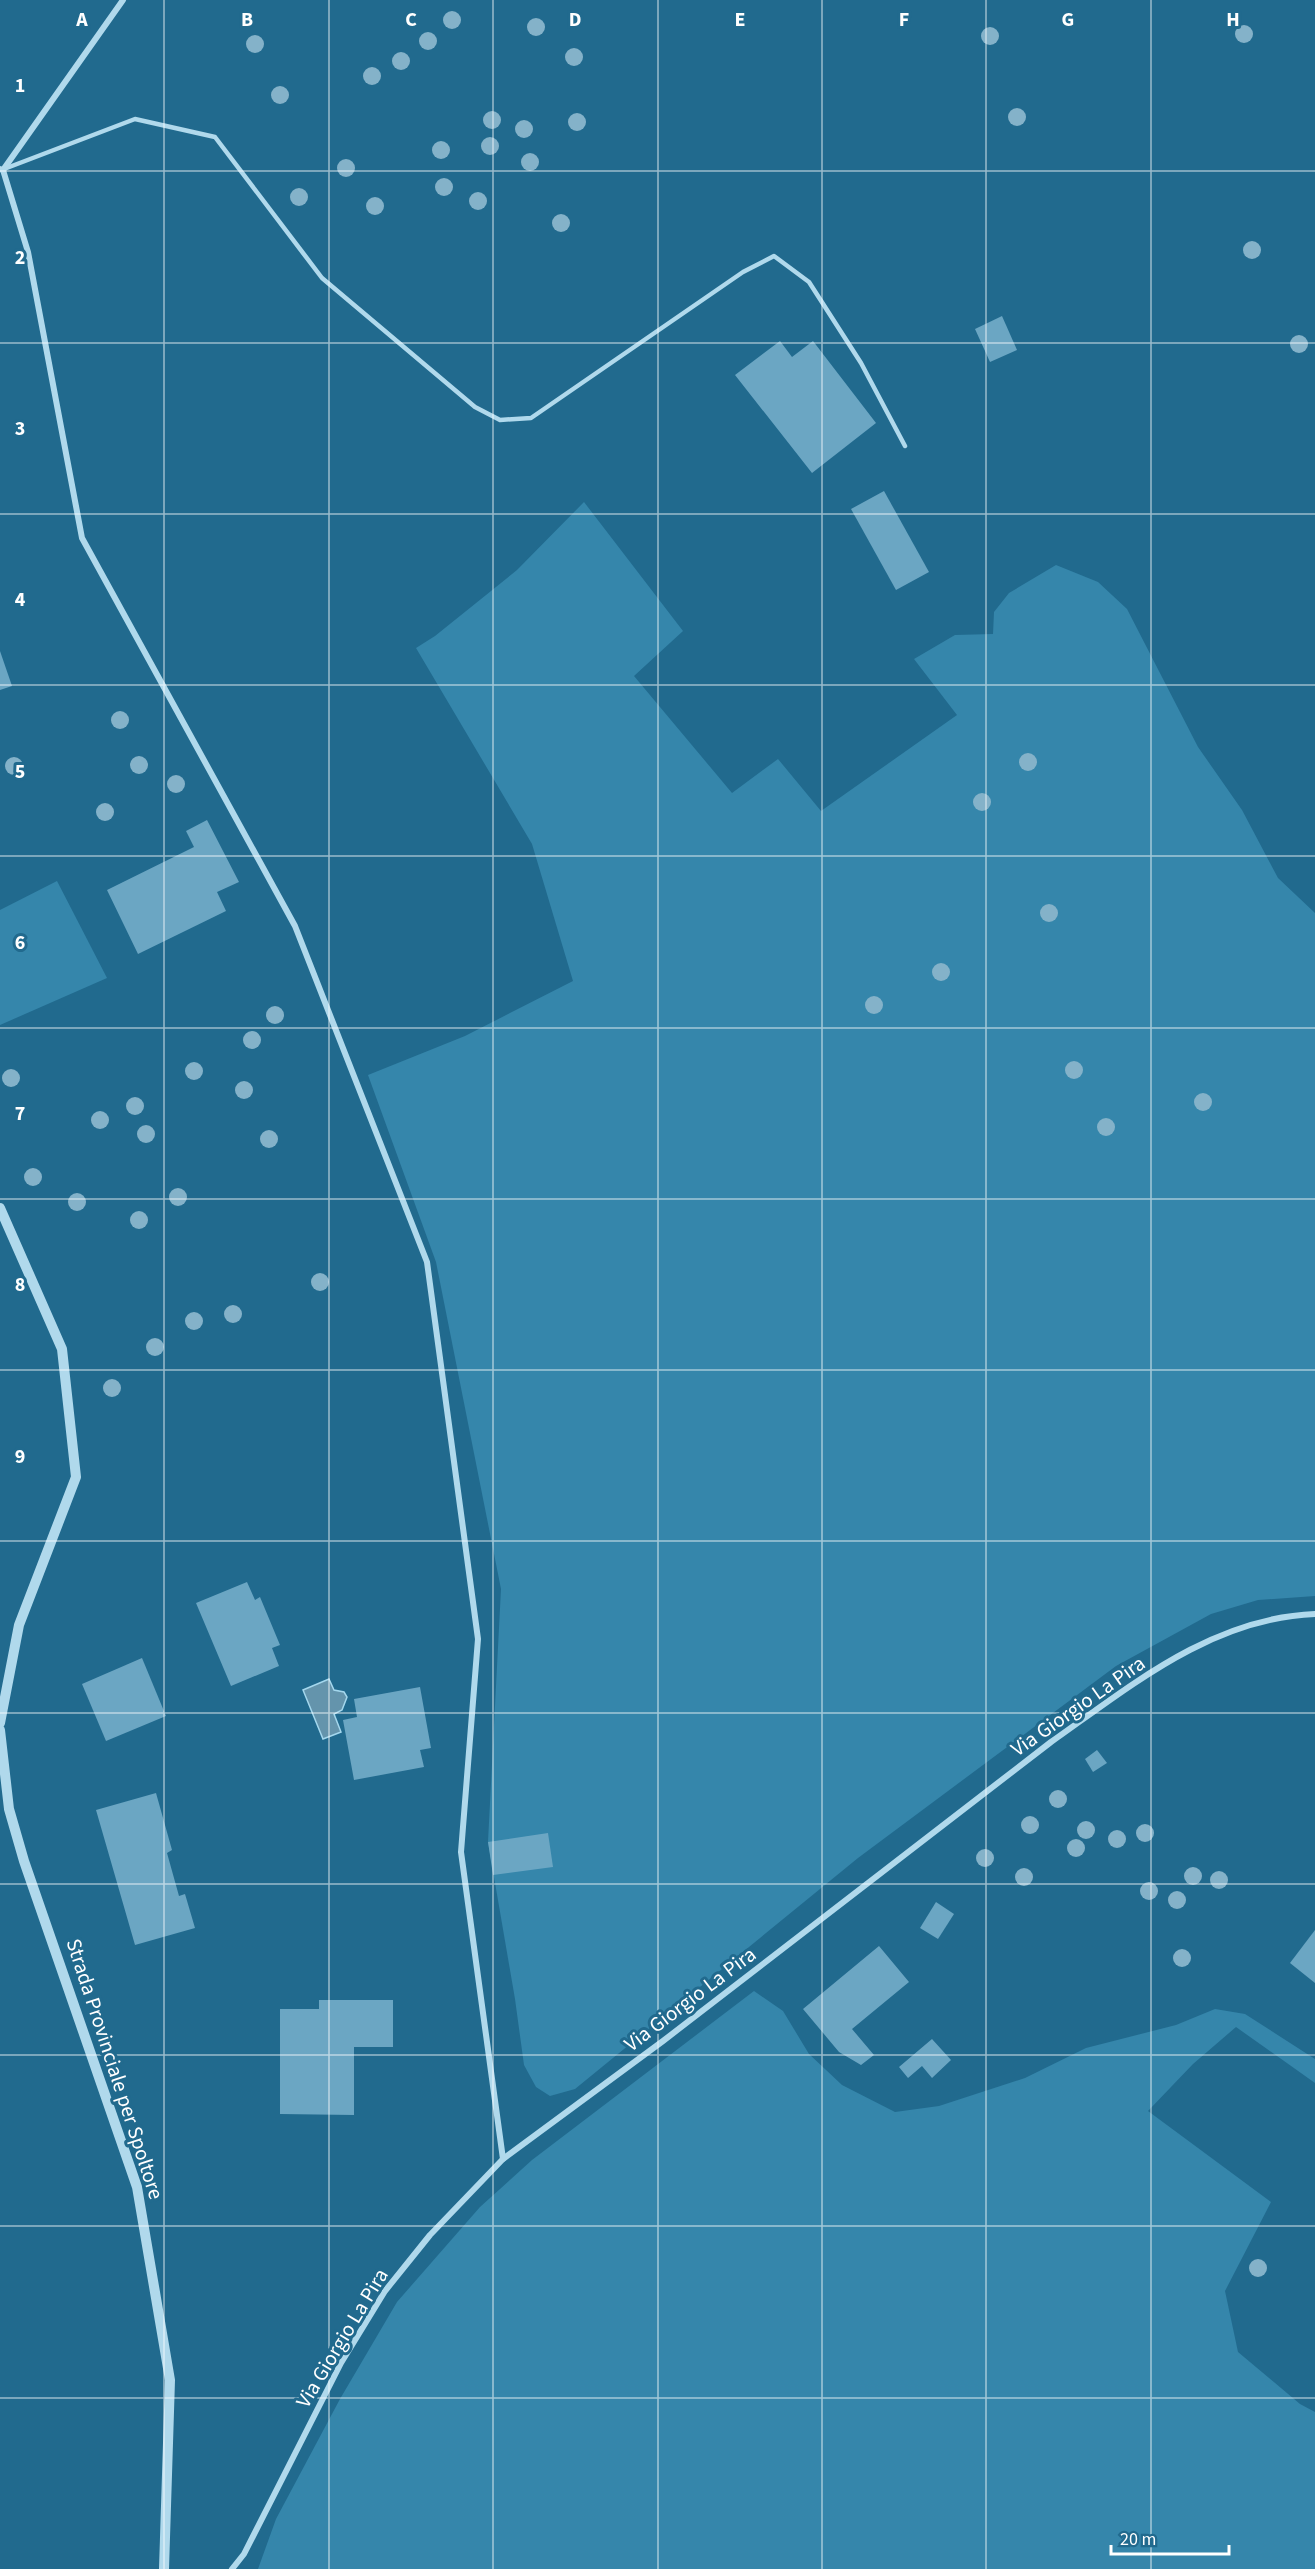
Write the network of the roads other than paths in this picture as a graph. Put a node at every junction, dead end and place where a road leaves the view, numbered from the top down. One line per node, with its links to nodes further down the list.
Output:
1 (123, 0): 2 (street)
2 (2, 169): 3 (lane); 8 (street)
3 (905, 446)
4 (0, 1208): 6 (street)
5 (1315, 1614): 8 (street, Via Giorgio La Pira)
6 (0, 1723)
7 (0, 1730): 9 (street, Strada Provinciale per Spoltore)
8 (503, 2159): 10 (street, Via Giorgio La Pira)
9 (164, 2569)
10 (232, 2569)

